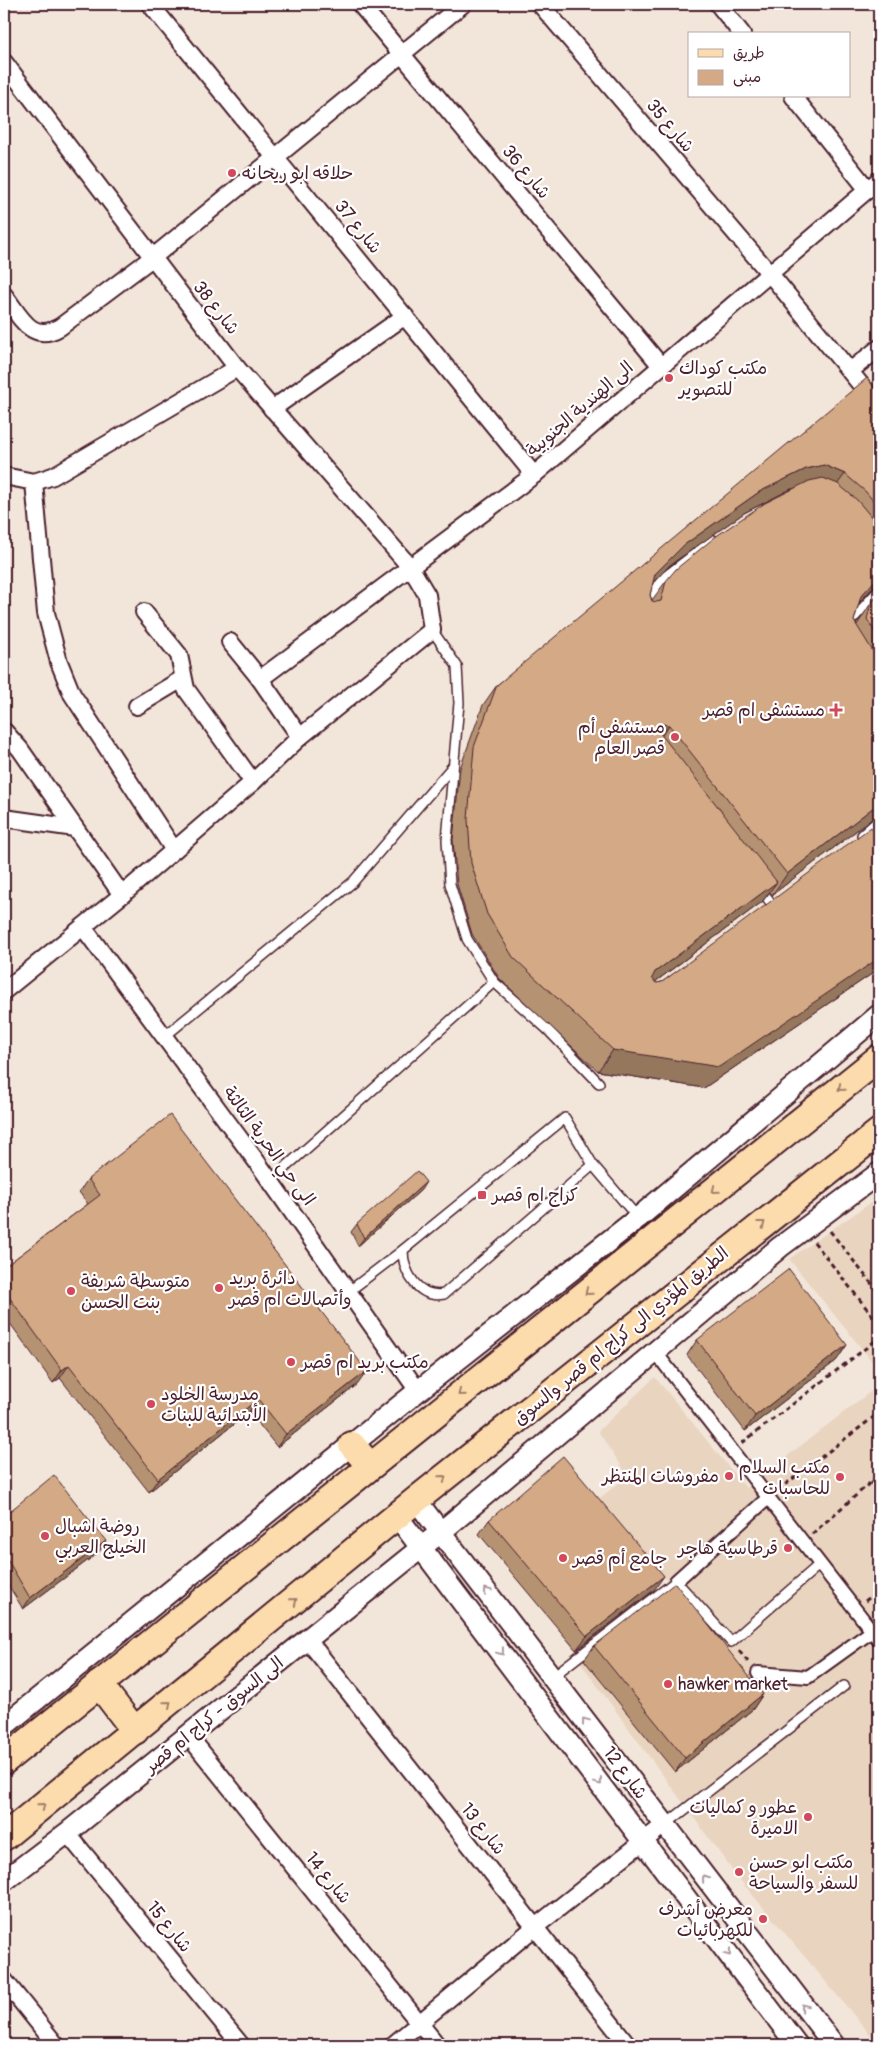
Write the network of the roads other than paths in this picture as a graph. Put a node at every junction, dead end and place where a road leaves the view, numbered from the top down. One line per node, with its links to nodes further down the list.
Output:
1 (150, 4): 10 (street, شارع 37)
2 (360, 4): 7 (street, شارع 36)
3 (463, 4): 7 (street)
4 (540, 4): 13 (street, شارع 35)
5 (718, 4): 6 (street)
6 (740, 32)
7 (402, 54): 10 (street); 17 (street, شارع 36)
8 (4, 62): 12 (street, شارع 38)
9 (794, 98): 11 (street)
10 (275, 157): 12 (street); 15 (street, شارع 37)
11 (874, 185): 13 (street, الى الهندية الجنوبية)
12 (152, 258): 14 (street); 18 (street, شارع 38)
13 (771, 275): 17 (street, الى الهندية الجنوبية); 19 (street, شارع 35)
14 (4, 295)
15 (404, 316): 21 (street); 22 (street, شارع 37)
16 (879, 348): 19 (street)
17 (661, 366): 22 (street, الى الهندية الجنوبية)
18 (237, 368): 21 (street, شارع 38); 24 (street)
19 (850, 371): 20 (street, شارع 35)
20 (879, 407)
21 (272, 409): 26 (street, شارع 38)
22 (534, 475): 26 (street, الى الهندية الجنوبية)
23 (4, 476): 24 (street)
24 (34, 482): 44 (street)
25 (722, 536): 28 (lane)
26 (411, 568): 30 (street, شارع 38); 33 (street, الى الهندية الجنوبية)
27 (879, 590): 31 (lane)
28 (644, 608)
29 (144, 612): 34 (street)
30 (432, 630): 37 (street); 38 (lane)
31 (847, 635)
32 (230, 642): 33 (street)
33 (260, 678): 37 (street)
34 (182, 679): 35 (street); 39 (street)
35 (138, 706)
36 (4, 731): 42 (street)
37 (300, 736): 39 (street)
38 (453, 766): 51 (lane); 54 (lane)
39 (253, 782): 44 (street)
40 (4, 818): 42 (street)
41 (879, 820): 43 (lane)
42 (75, 828): 46 (street)
43 (863, 846)
44 (174, 850): 46 (street)
45 (753, 880): 48 (lane)
46 (122, 895): 50 (street)
47 (779, 897): 48 (lane)
48 (771, 903): 49 (lane)
49 (763, 909)
50 (83, 927): 52 (street); 54 (street, الى حي الحرية الثالثة)
51 (494, 982): 56 (lane); 60 (lane)
52 (4, 991)
53 (879, 1015): 61 (street)
54 (165, 1036): 60 (street, الى حي الحرية الثالثة)
55 (879, 1058): 67 (main road, one-way to 67)
56 (599, 1083)
57 (873, 1138): 59 (street); 69 (main road, الطريق المؤدي الى كراج ام قصر والسوق, one-way to 57)
58 (593, 1165): 61 (lane); 62 (lane); 62 (lane)
59 (879, 1173): 64 (street, الى السوق - كراج ام قصر)
60 (270, 1181): 63 (street, الى حي الحرية الثالثة)
61 (638, 1218): 65 (street)
62 (403, 1250): 63 (lane)
63 (348, 1292): 65 (street, الى حي الحرية الثالثة)
64 (656, 1352): 68 (street); 70 (street, الى السوق - كراج ام قصر)
65 (418, 1391): 66 (street)
66 (352, 1445): 67 (main road); 80 (street)
67 (370, 1466): 78 (main road)
68 (768, 1498): 72 (street); 73 (street)
69 (407, 1508): 70 (street, شارع 12); 71 (street, شارع 12); 81 (main road, الطريق المؤدي الى كراج ام قصر والسوق, one-way to 69)
70 (442, 1531): 71 (street, الى السوق - كراج ام قصر); 77 (street, شارع 12, one-way to 70)
71 (422, 1547): 75 (street, الى السوق - كراج ام قصر); 87 (street, شارع 12, one-way to 87)
72 (820, 1564): 73 (lane); 74 (street)
73 (676, 1581): 77 (lane)
74 (876, 1636): 76 (street)
75 (307, 1639): 82 (street, الى السوق - كراج ام قصر); 89 (street, شارع 13)
76 (758, 1673)
77 (552, 1677): 84 (street, شارع 12, one-way to 77)
78 (99, 1684): 81 (main road); 83 (main road)
79 (844, 1686): 84 (lane)
80 (4, 1726)
81 (135, 1731): 86 (main road, الطريق المؤدي الى كراج ام قصر والسوق, one-way to 81)
82 (188, 1735): 85 (street, الى السوق - كراج ام قصر); 91 (street, شارع 14)
83 (4, 1761)
84 (664, 1826): 87 (street); 98 (street, شارع 12, one-way to 84)
85 (67, 1833): 88 (street, الى السوق - كراج ام قصر); 93 (street, شارع 15)
86 (4, 1837)
87 (644, 1841): 89 (street); 97 (street, شارع 12, one-way to 97)
88 (4, 1881)
89 (535, 1927): 91 (street); 96 (street, شارع 13)
90 (4, 1980): 92 (street)
91 (420, 2024): 94 (street); 95 (street, شارع 14)
92 (56, 2045)
93 (241, 2045)
94 (393, 2045)
95 (437, 2045)
96 (628, 2045)
97 (797, 2045)
98 (834, 2045)

